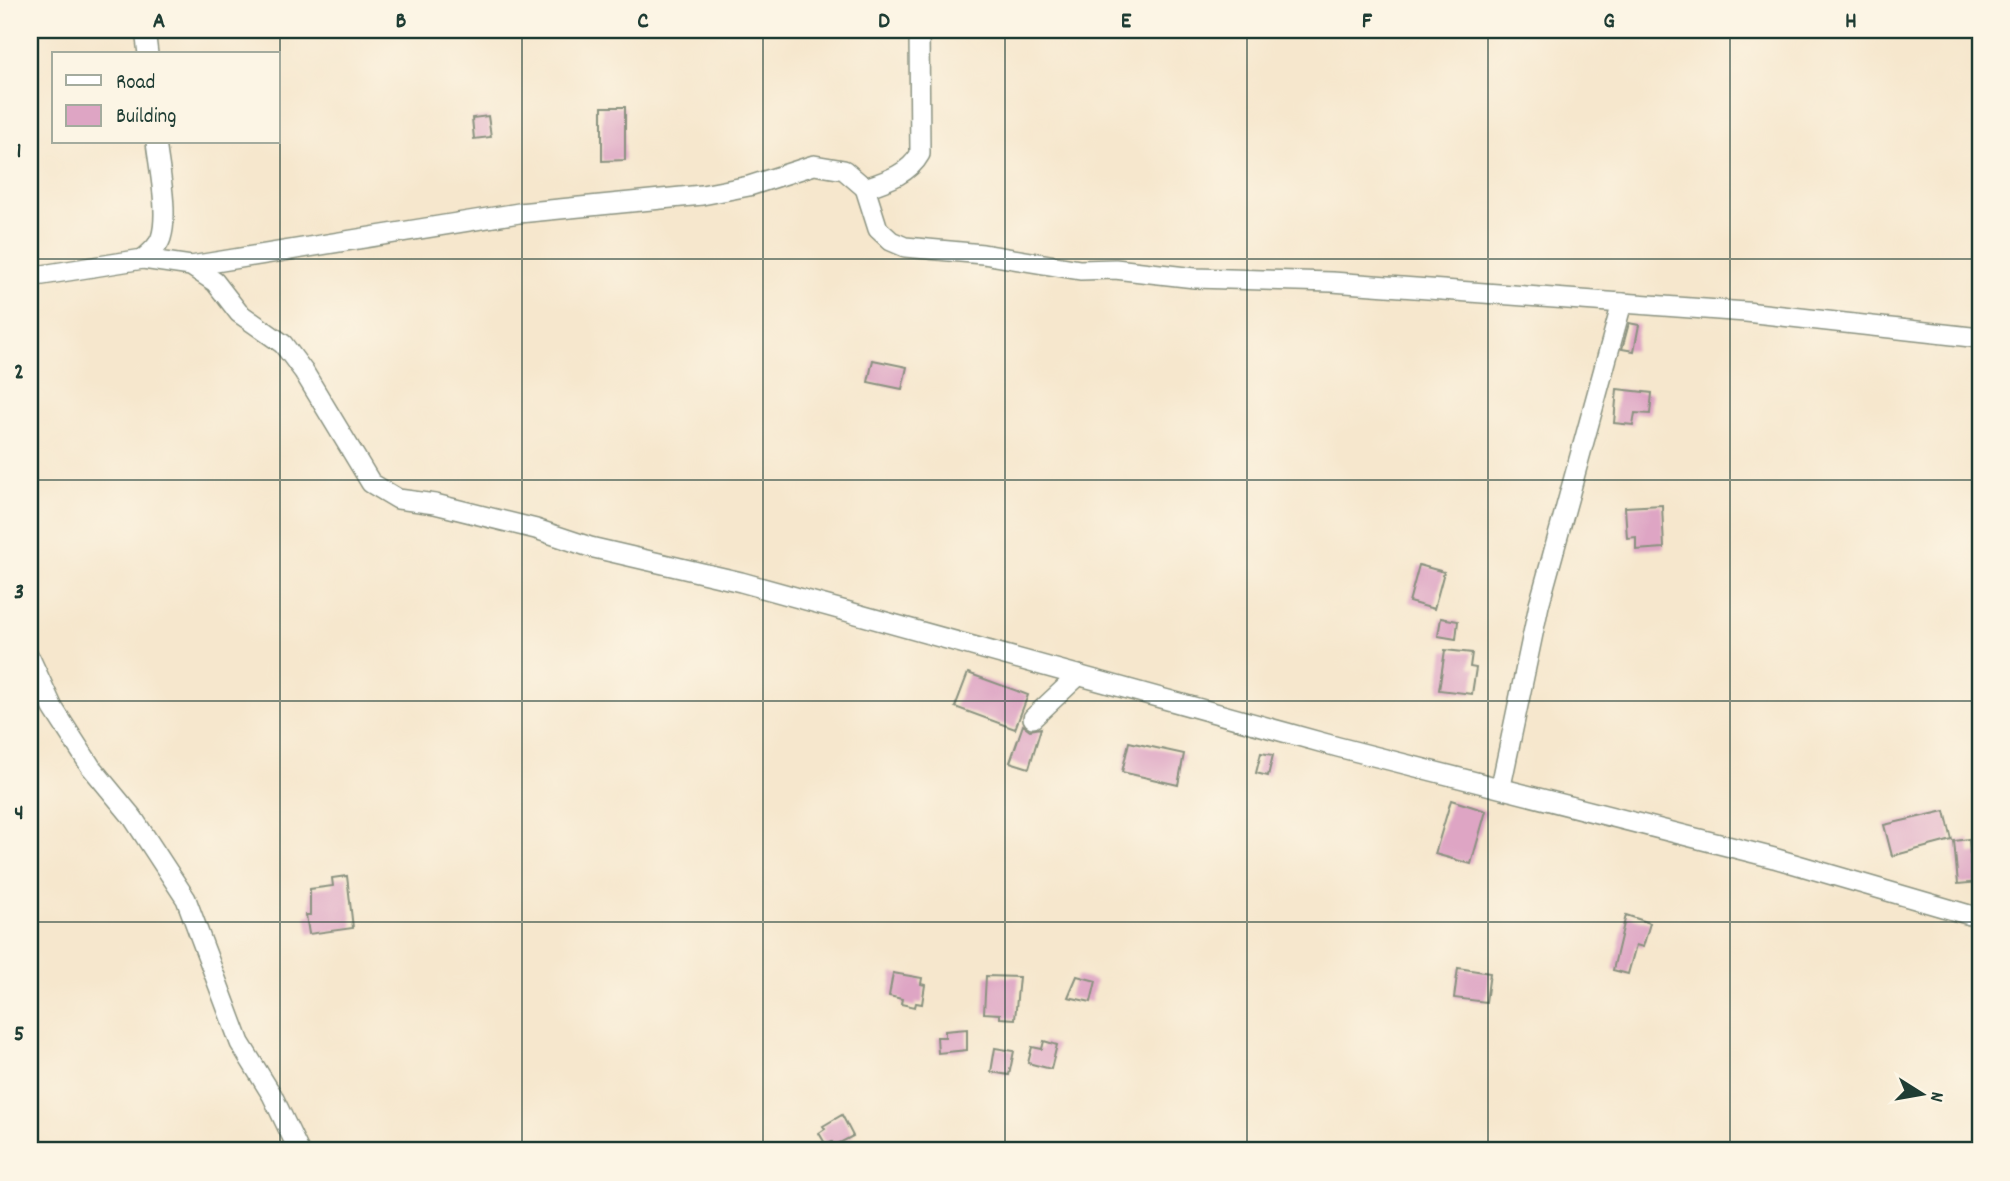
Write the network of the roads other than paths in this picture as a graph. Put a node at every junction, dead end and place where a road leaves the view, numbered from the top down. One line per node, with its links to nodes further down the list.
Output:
1 (145, 30): 3 (street)
2 (919, 30): 5 (street)
3 (148, 52)
4 (156, 144): 6 (street)
5 (865, 188): 7 (street); 9 (street)
6 (143, 259): 7 (street); 8 (street)
7 (191, 266): 12 (street)
8 (30, 277)
9 (1622, 303): 10 (street); 14 (street)
10 (1980, 338)
11 (30, 659): 16 (street)
12 (1079, 675): 13 (street); 14 (street)
13 (1033, 718)
14 (1501, 786): 15 (street)
15 (1980, 918)
16 (299, 1151)

